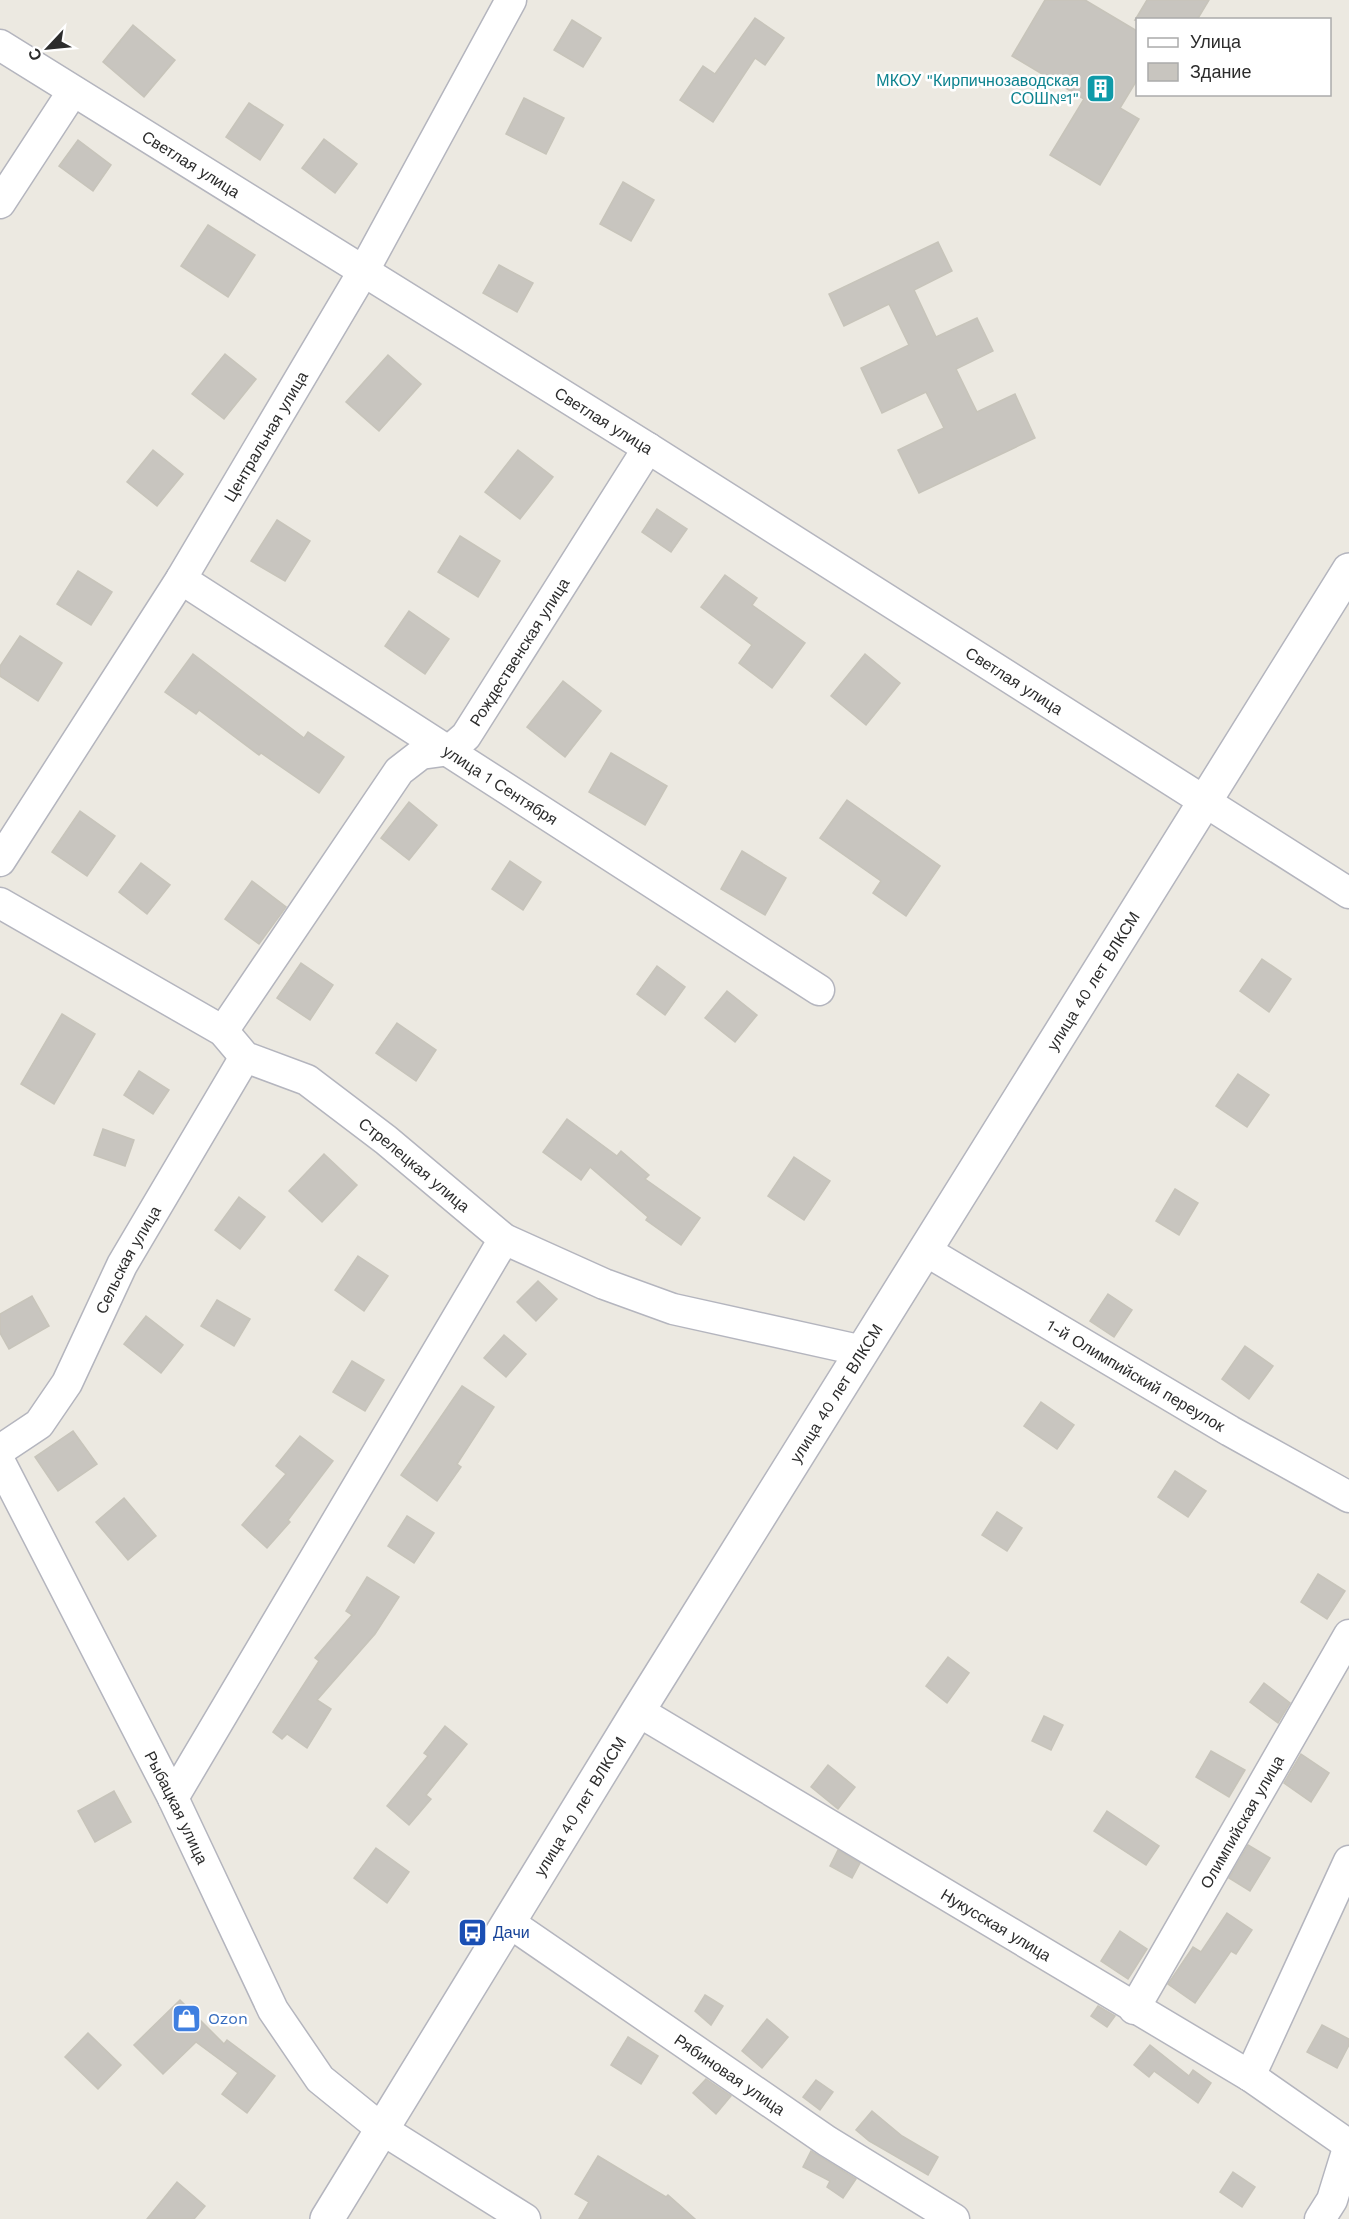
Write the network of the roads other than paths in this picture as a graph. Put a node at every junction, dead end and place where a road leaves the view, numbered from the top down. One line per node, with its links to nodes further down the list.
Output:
1 (511, 0): 5 (street, Центральная улица)
2 (0, 45): 3 (street, Светлая улица)
3 (74, 91): 4 (street); 5 (street, Светлая улица)
4 (0, 202)
5 (363, 272): 6 (street, Светлая улица); 8 (street, Центральная улица)
6 (648, 448): 9 (street, Рождественская улица); 10 (street, Светлая улица)
7 (1349, 570): 10 (street, улица 40 лет ВЛКСМ)
8 (181, 579): 9 (street, улица 1 Сентября); 11 (street, Центральная улица)
9 (450, 750): 14 (street, улица 1 Сентября); 15 (street)
10 (1203, 801): 12 (street, Светлая улица); 18 (street, улица 40 лет ВЛКСМ)
11 (0, 861)
12 (1349, 893)
13 (0, 903): 15 (street)
14 (819, 990)
15 (223, 1031): 16 (street)
16 (244, 1057): 17 (street, Стрелецкая улица); 20 (street, Сельская улица)
17 (504, 1239): 19 (street, Стрелецкая улица); 25 (street)
18 (926, 1251): 19 (street, улица 40 лет ВЛКСМ); 22 (street, 1-й Олимпийский переулок)
19 (863, 1351): 24 (street, улица 40 лет ВЛКСМ)
20 (0, 1450)
21 (0, 1462): 25 (street, Рыбацкая улица)
22 (1349, 1497)
23 (1349, 1635): 28 (street, Олимпийская улица)
24 (638, 1711): 27 (street, улица 40 лет ВЛКСМ); 28 (street, Нукусская улица)
25 (173, 1798): 30 (street, Рыбацкая улица)
26 (1349, 1861): 29 (street)
27 (510, 1923): 30 (street, улица 40 лет ВЛКСМ); 34 (street, Рябиновая улица)
28 (1134, 2009): 29 (street, Нукусская улица)
29 (1250, 2076): 31 (street, Нукусская улица)
30 (383, 2130): 32 (street, улица 40 лет ВЛКСМ); 33 (street, Рыбацкая улица)
31 (1349, 2145): 35 (street)
32 (327, 2219)
33 (525, 2219)
34 (954, 2219)
35 (1320, 2219)

